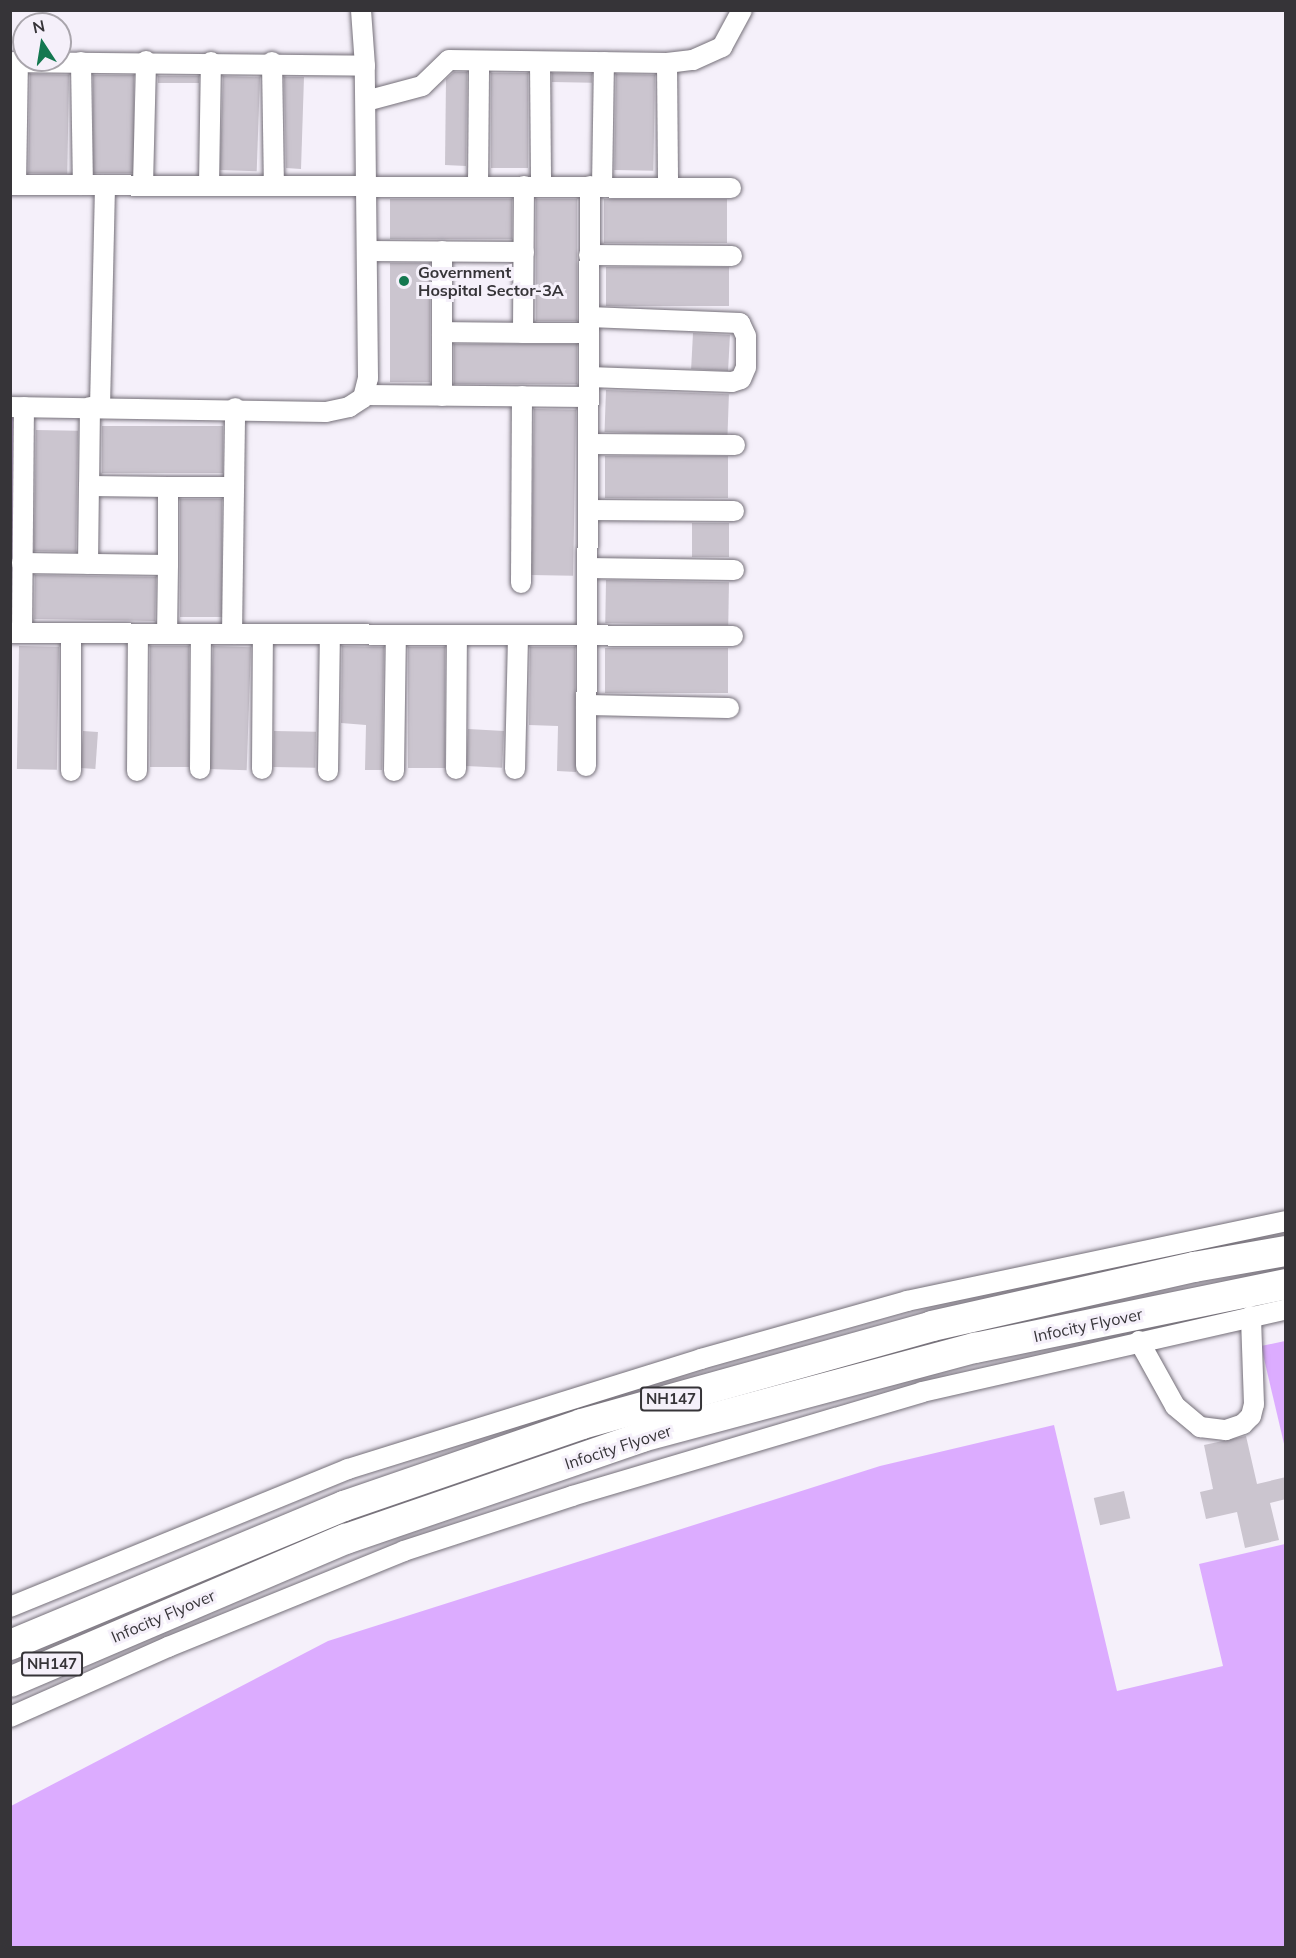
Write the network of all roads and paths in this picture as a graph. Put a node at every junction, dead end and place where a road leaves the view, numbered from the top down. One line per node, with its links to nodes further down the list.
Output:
1 (361, 10): 12 (street)
2 (742, 10): 11 (street)
3 (479, 61): 9 (street); 14 (street); 22 (street)
4 (72, 62): 5 (street)
5 (81, 62): 6 (street); 16 (street)
6 (146, 62): 7 (street); 18 (street)
7 (211, 62): 8 (street); 19 (street)
8 (272, 62): 12 (street); 20 (street)
9 (540, 62): 10 (street); 23 (street)
10 (604, 62): 11 (street); 24 (street)
11 (667, 63): 25 (street)
12 (365, 66): 14 (street)
13 (14, 72): 15 (street)
14 (366, 101): 21 (street)
15 (13, 185): 16 (street)
16 (82, 185): 17 (street)
17 (105, 185): 18 (street); 40 (street)
18 (143, 185): 19 (street)
19 (209, 185): 20 (street)
20 (274, 185): 21 (street)
21 (367, 186): 22 (street); 27 (street)
22 (478, 186): 23 (street)
23 (532, 186): 24 (street); 29 (street)
24 (596, 187): 25 (street); 30 (street)
25 (668, 187): 26 (street)
26 (731, 188)
27 (368, 251): 28 (street); 36 (street)
28 (442, 251): 29 (street); 33 (street)
29 (524, 252): 34 (street)
30 (589, 255): 31 (street); 32 (street)
31 (732, 256)
32 (589, 325): 34 (street); 35 (street); 35 (street)
33 (442, 332): 34 (street); 37 (street)
34 (523, 333)
35 (589, 387): 38 (street); 42 (street)
36 (365, 395): 37 (street); 41 (street)
37 (442, 396): 38 (street)
38 (522, 396): 54 (street)
39 (17, 407): 40 (street); 49 (street)
40 (95, 407): 41 (street); 44 (street)
41 (235, 408): 46 (street)
42 (588, 444): 43 (street); 47 (street)
43 (735, 446)
44 (89, 486): 45 (street); 50 (street)
45 (168, 487): 46 (street); 51 (street)
46 (234, 487): 60 (street)
47 (588, 510): 48 (street); 52 (street)
48 (734, 511)
49 (22, 564): 50 (street); 55 (street)
50 (88, 564): 51 (street)
51 (168, 565): 58 (street)
52 (587, 568): 53 (street); 66 (street)
53 (734, 570)
54 (521, 583)
55 (16, 633): 56 (street)
56 (71, 633): 57 (street); 75 (street)
57 (138, 633): 58 (street); 76 (street)
58 (167, 634): 59 (street)
59 (201, 634): 60 (street); 71 (street)
60 (232, 634): 61 (street)
61 (263, 634): 62 (street); 72 (street)
62 (330, 634): 63 (street); 77 (street)
63 (396, 635): 64 (street); 78 (street)
64 (457, 635): 65 (street); 73 (street)
65 (518, 636): 66 (street); 74 (street)
66 (587, 636): 67 (street); 68 (street)
67 (733, 636)
68 (586, 705): 69 (street); 70 (street)
69 (729, 708)
70 (586, 766)
71 (200, 769)
72 (262, 769)
73 (456, 769)
74 (515, 769)
75 (71, 771)
76 (137, 771)
77 (328, 771)
78 (393, 771)
79 (1286, 1221): 85 (street)
80 (1286, 1251): 86 (highway, Infocity Flyover / NH147)
81 (1286, 1284): 87 (highway, Infocity Flyover / NH147)
82 (1286, 1309): 83 (street)
83 (1251, 1316): 84 (street); 84 (street)
84 (1138, 1341): 88 (street)
85 (10, 1607)
86 (10, 1645)
87 (10, 1682)
88 (10, 1717)

